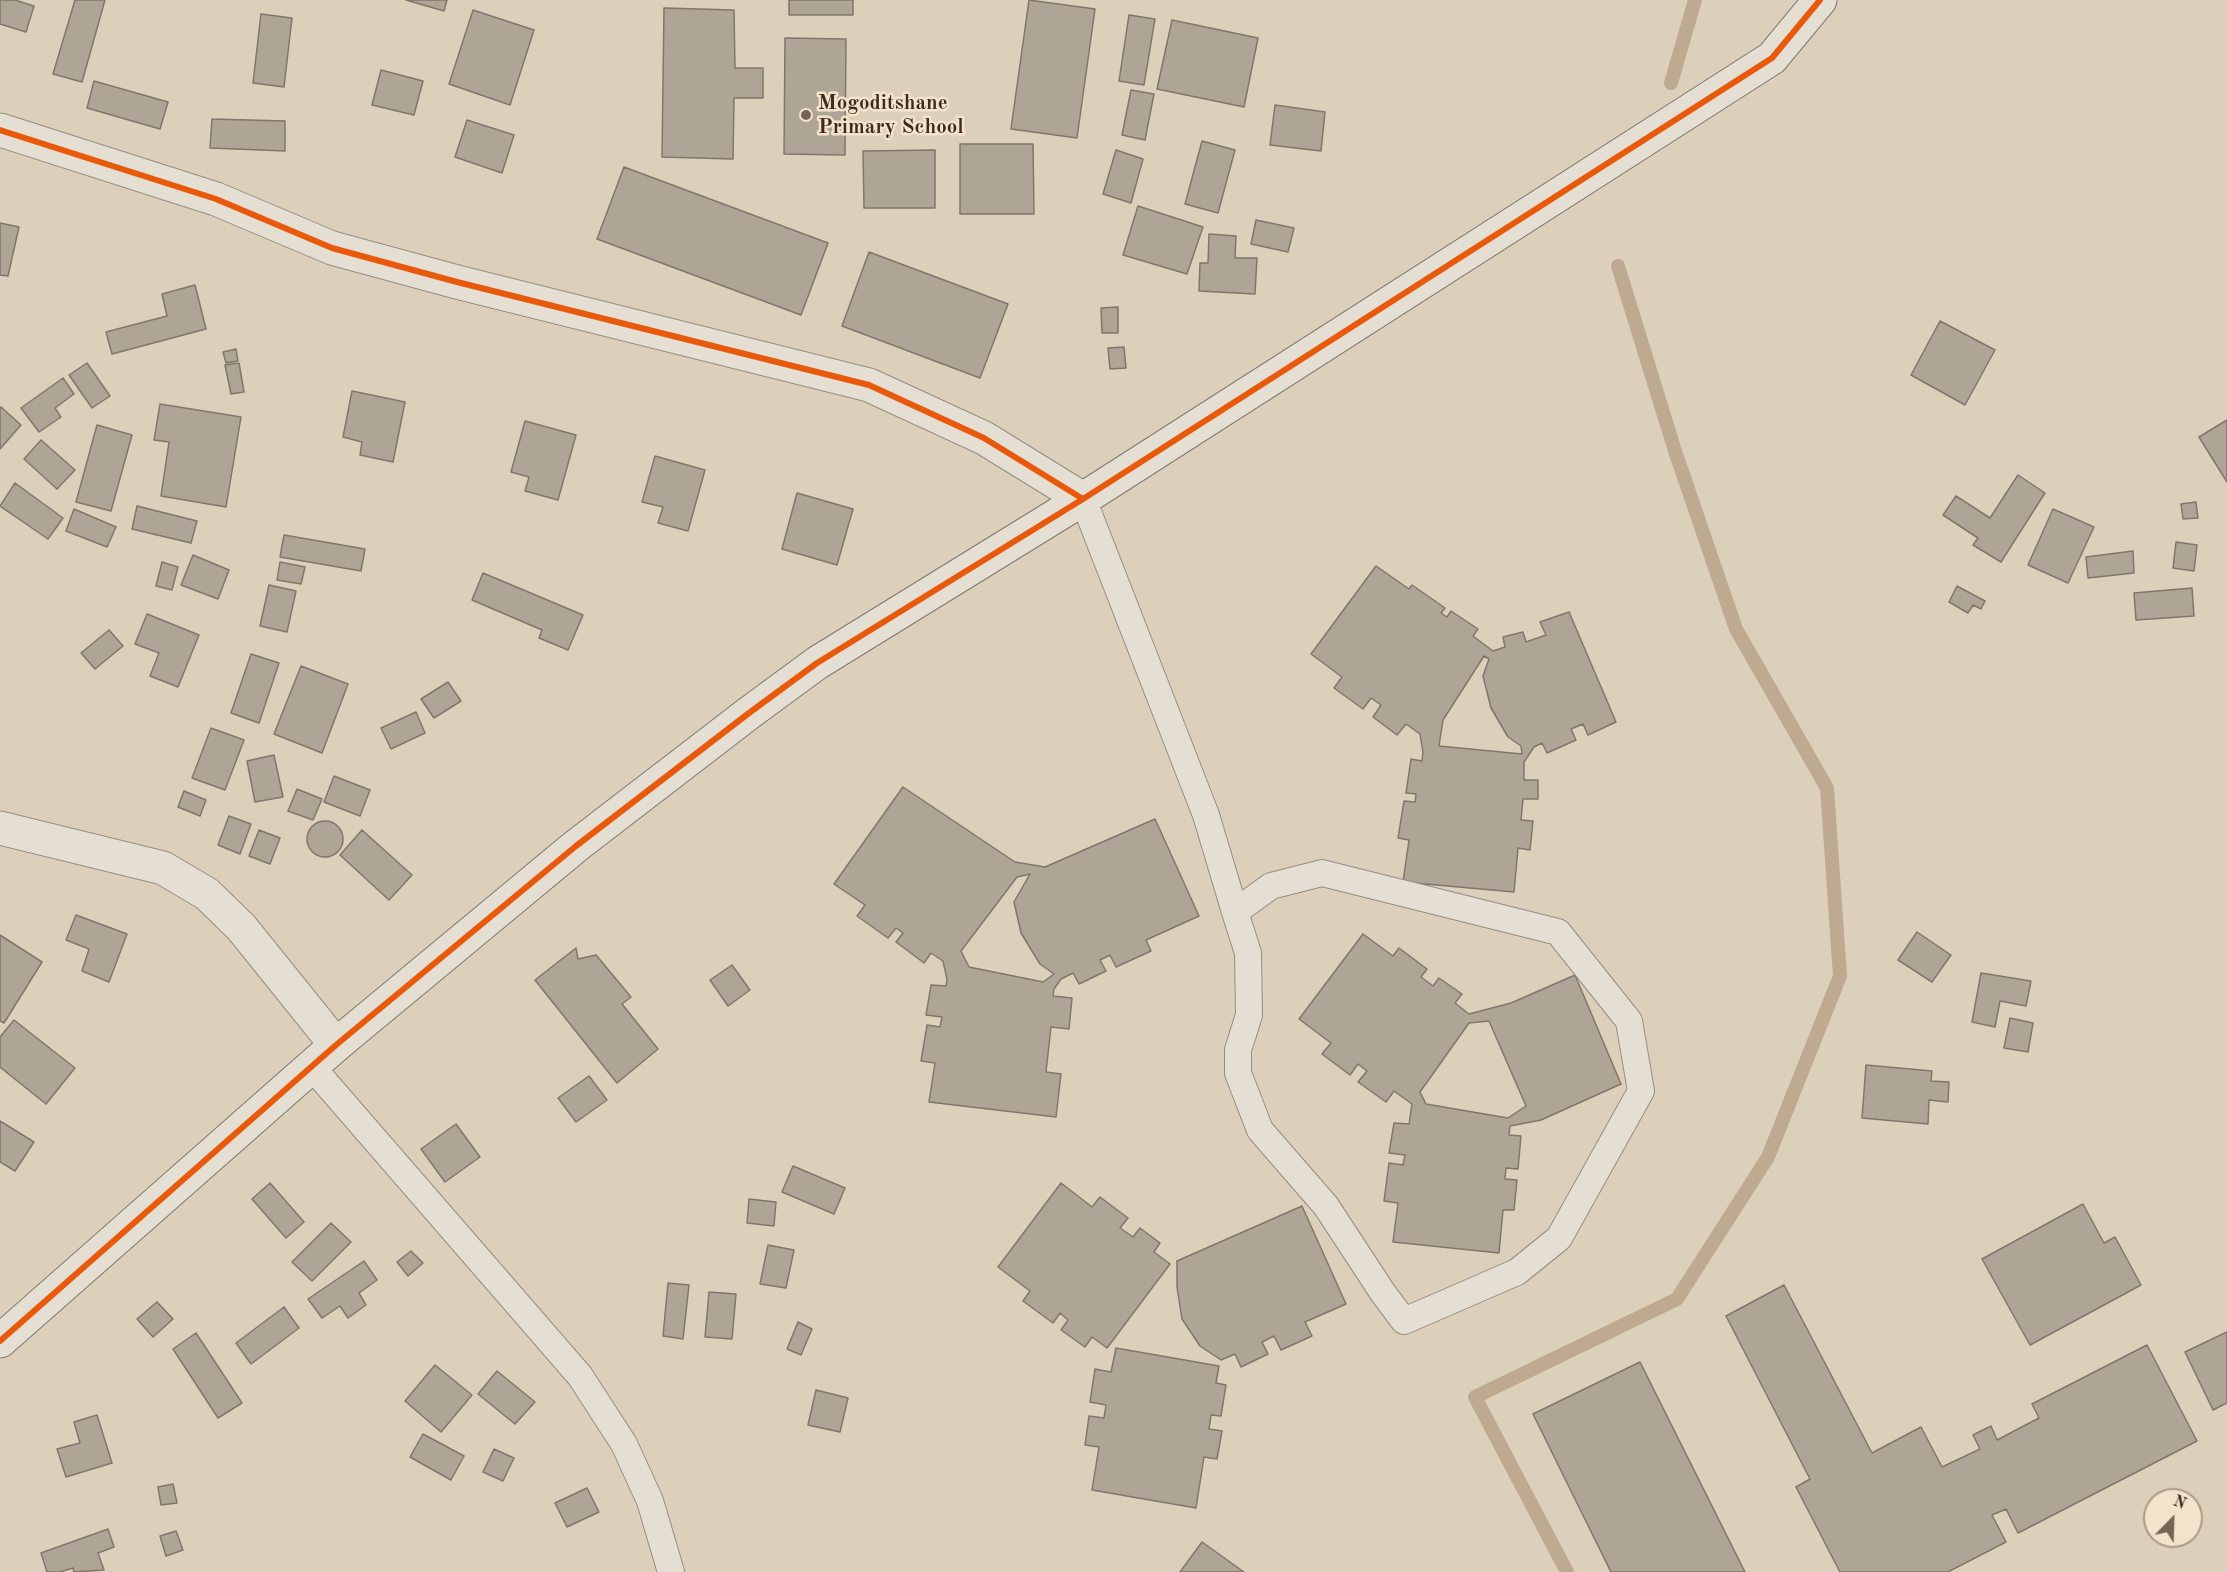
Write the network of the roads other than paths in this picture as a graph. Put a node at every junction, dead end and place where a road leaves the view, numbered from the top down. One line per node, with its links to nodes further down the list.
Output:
1 (1820, 0): 3 (street)
2 (0, 130): 3 (street)
3 (1083, 499): 5 (lane); 6 (street)
4 (0, 828): 6 (street)
5 (1235, 912): 5 (lane)
6 (336, 1045): 7 (street)
7 (312, 1067): 8 (street); 9 (lane)
8 (0, 1341)
9 (671, 1572)

